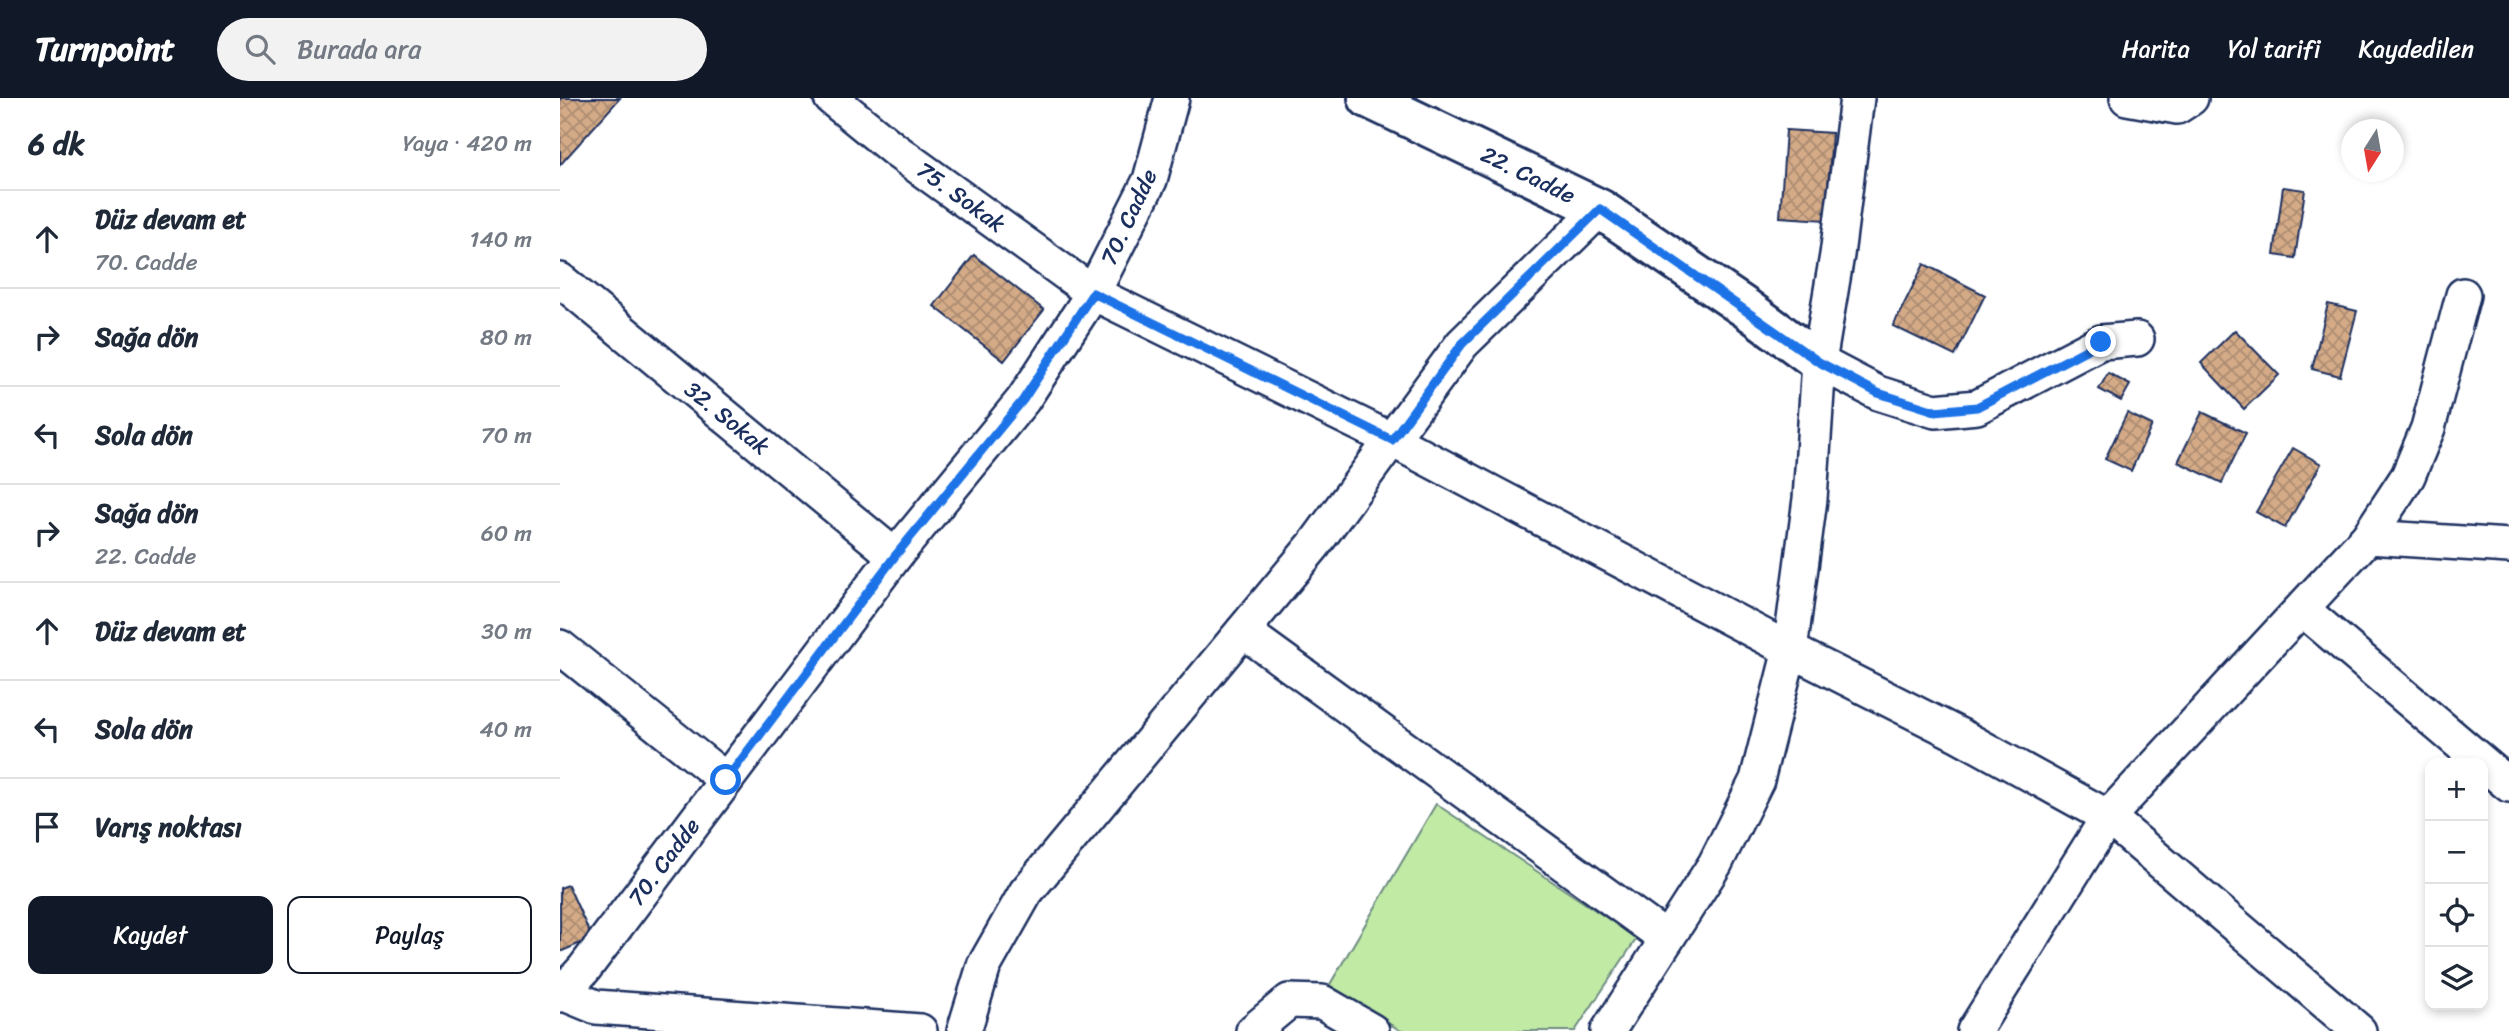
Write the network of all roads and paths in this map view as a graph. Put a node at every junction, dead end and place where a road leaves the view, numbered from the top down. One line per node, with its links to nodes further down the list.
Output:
1 (831, 98): 9 (street, 75. Sokak)
2 (1172, 98): 9 (street, 70. Cadde)
3 (1368, 98): 7 (street, 22. Cadde)
4 (1857, 98): 12 (street)
5 (2127, 98): 6 (street)
6 (2191, 98)
7 (1600, 209): 12 (street, 22. Cadde); 13 (street)
8 (560, 280): 16 (street, 32. Sokak)
9 (1093, 293): 13 (street, 75. Sokak); 16 (street, 70. Cadde)
10 (2463, 295): 14 (street)
11 (2137, 339): 12 (street)
12 (1819, 362): 20 (street)
13 (1392, 440): 18 (street); 20 (street, 75. Sokak)
14 (2368, 537): 15 (street); 17 (street)
15 (2509, 546)
16 (895, 556): 21 (street, 70. Cadde)
17 (2302, 609): 22 (street); 23 (street)
18 (1243, 631): 24 (street); 28 (street)
19 (560, 648): 21 (street)
20 (1790, 650): 23 (street, 75. Sokak); 24 (street)
21 (726, 780): 25 (street, 70. Cadde)
22 (2509, 785)
23 (2108, 817): 32 (street); 33 (street, 75. Sokak)
24 (1667, 939): 31 (street)
25 (561, 994): 26 (street)
26 (600, 1019): 27 (street)
27 (920, 1031)
28 (964, 1031)
29 (1253, 1031): 30 (street)
30 (1372, 1031)
31 (1608, 1031)
32 (1974, 1031)
33 (2359, 1031)

